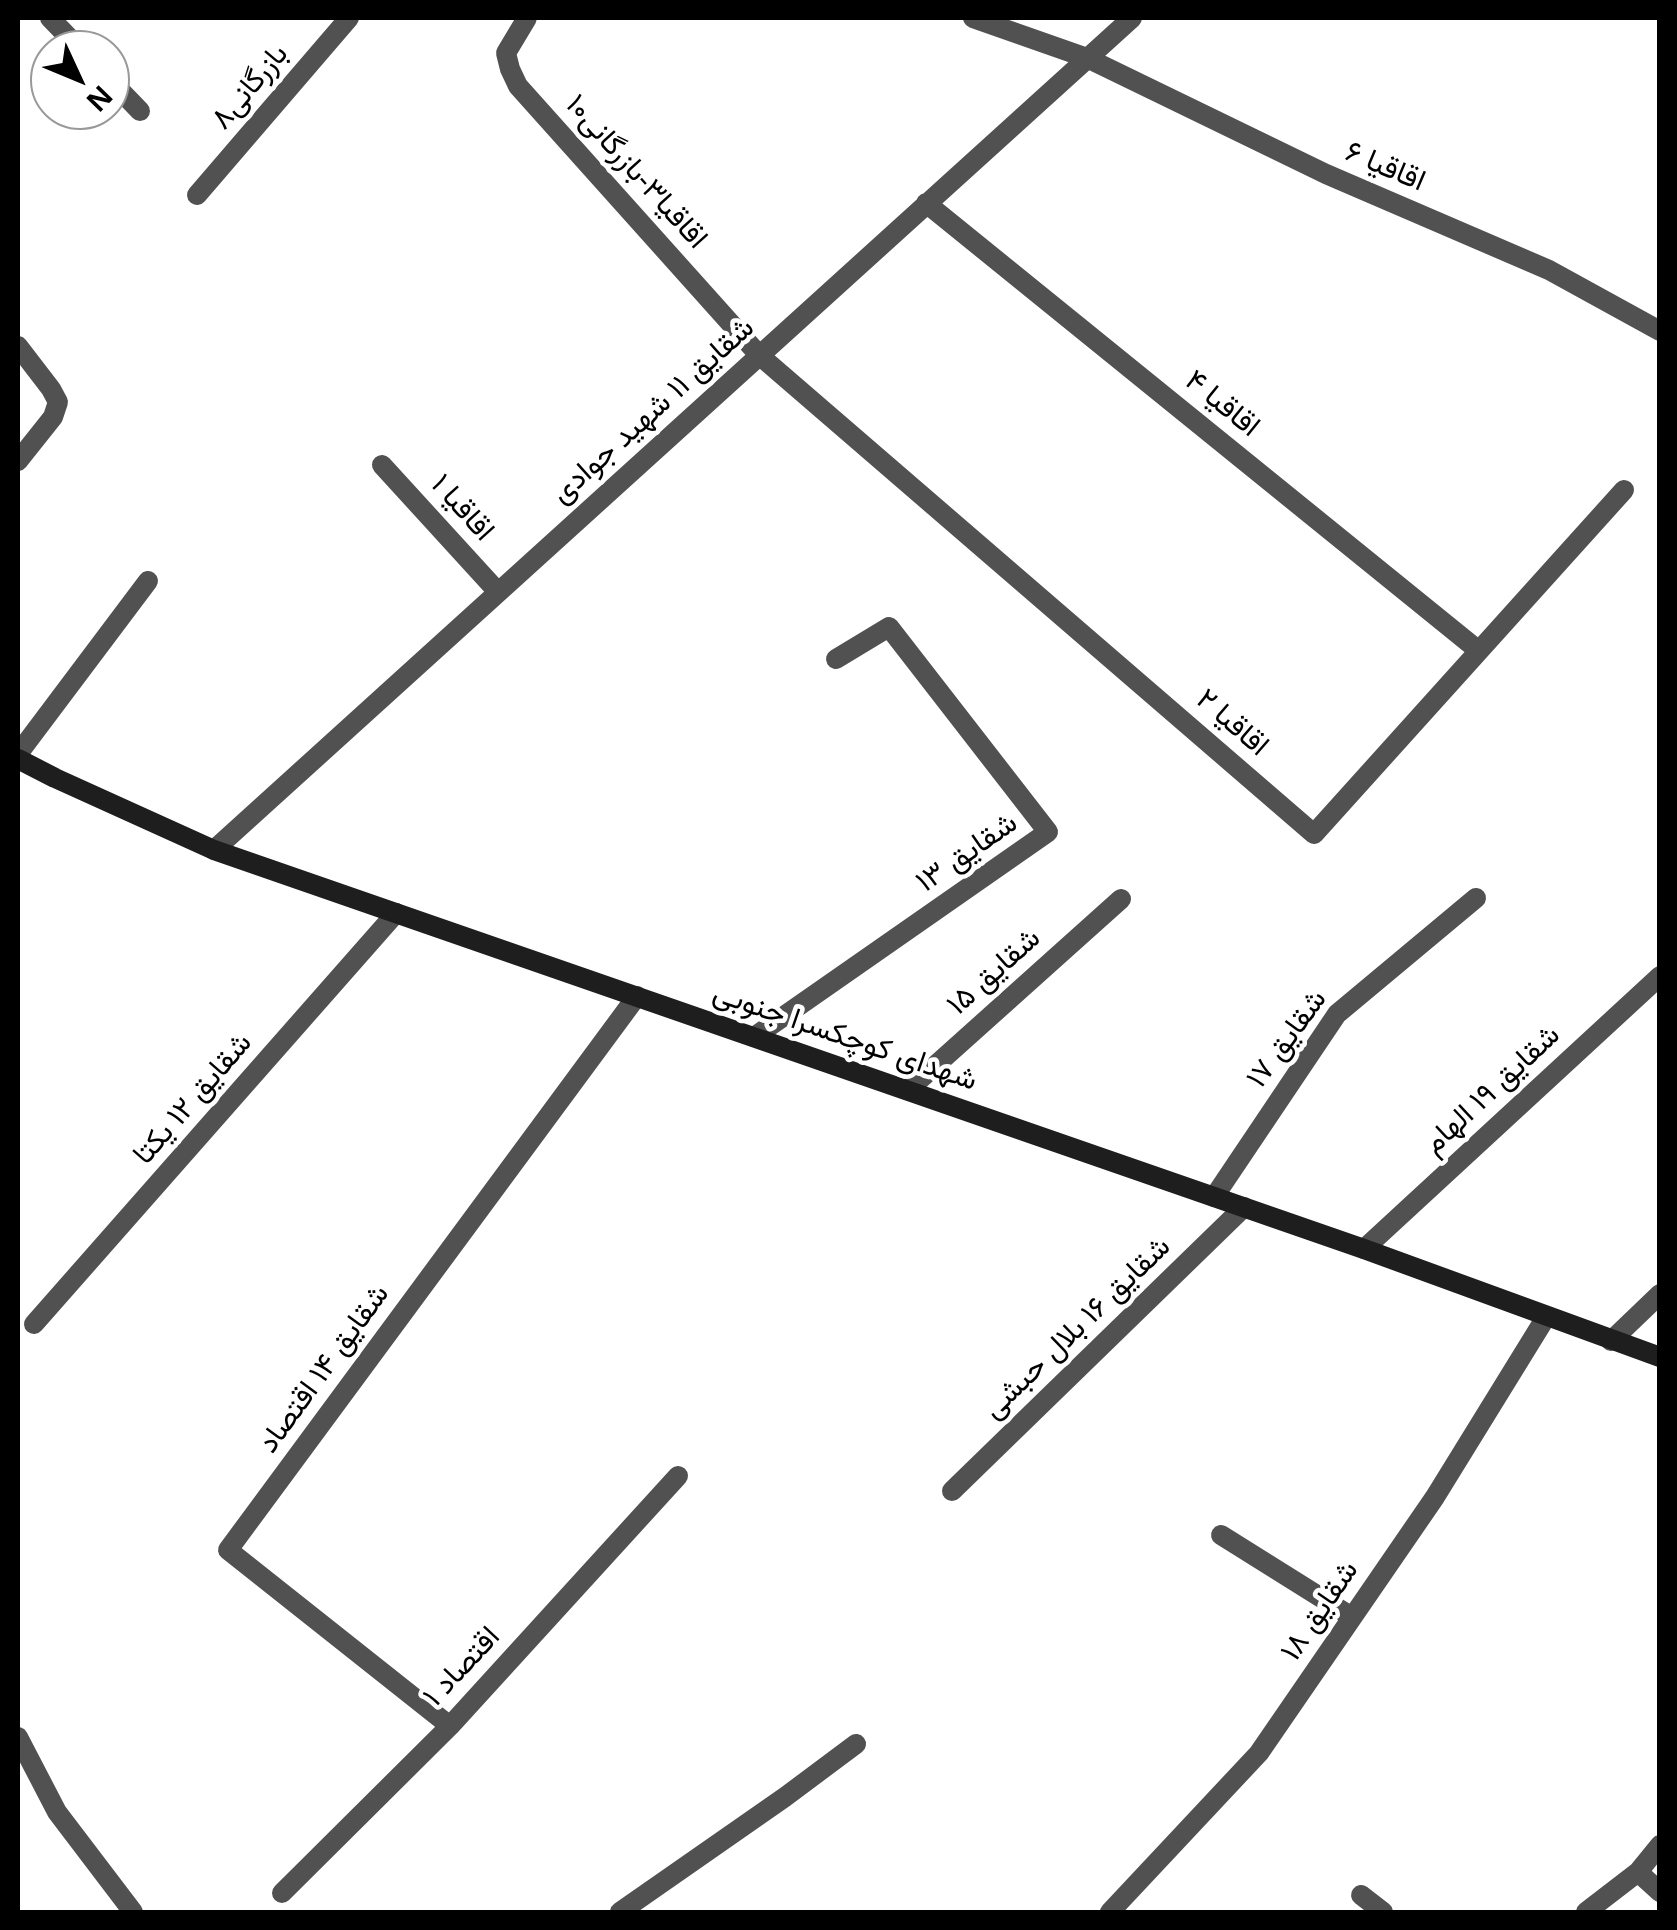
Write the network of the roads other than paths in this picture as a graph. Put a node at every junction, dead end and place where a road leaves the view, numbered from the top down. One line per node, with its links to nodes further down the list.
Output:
1 (349, 18): 8 (street, بازرگانی۸)
2 (527, 18): 12 (street, اقاقیا۳-بازرگانی۱۰)
3 (973, 18): 5 (street, اقاقیا ۶)
4 (1132, 18): 5 (street, شقایق ۱۱ شهید جوادی)
5 (1087, 58): 9 (street, شقایق ۱۱ شهید جوادی); 10 (street, اقاقیا ۶)
6 (130, 101): 7 (street)
7 (140, 111)
8 (198, 195)
9 (926, 204): 12 (street, شقایق ۱۱ شهید جوادی); 18 (street, اقاقیا ۴)
10 (1660, 331)
11 (18, 346): 13 (street)
12 (760, 355): 17 (street, شقایق ۱۱ شهید جوادی); 18 (street, اقاقیا ۲)
13 (18, 461)
14 (382, 465): 17 (street, اقاقیا ۱)
15 (1624, 490): 18 (street, اقاقیا ۲)
16 (148, 581): 20 (street)
17 (498, 592): 21 (street, شقایق ۱۱ شهید جوادی)
18 (1479, 651)
19 (836, 659): 27 (street, شقایق ۱۳)
20 (18, 756): 21 (main road, شهدای کوچکسرا جنوبی)
21 (214, 850): 24 (main road, شهدای کوچکسرا جنوبی)
22 (1121, 898): 28 (street, شقایق ۱۵)
23 (1476, 898): 29 (street, شقایق ۱۷)
24 (396, 913): 26 (main road, شهدای کوچکسرا جنوبی); 34 (street, شقایق ۱۲ یکتا)
25 (1660, 976): 31 (street, شقایق ۱۹ الهام)
26 (637, 996): 27 (main road, شهدای کوچکسرا جنوبی); 41 (street, شقایق ۱۴ اقتصاد)
27 (754, 1037): 28 (main road, شهدای کوچکسرا جنوبی)
28 (908, 1090): 29 (main road, شهدای کوچکسرا جنوبی)
29 (1214, 1197): 30 (main road, شهدای کوچکسرا جنوبی)
30 (1244, 1207): 31 (main road, شهدای کوچکسرا جنوبی); 38 (street, شقایق ۱۶ بلال حبشی)
31 (1364, 1249): 33 (main road, شهدای کوچکسرا جنوبی)
32 (1660, 1294): 35 (street)
33 (1546, 1316): 35 (main road, شهدای کوچکسرا جنوبی); 40 (street, شقایق ۱۸)
34 (34, 1324)
35 (1611, 1340): 36 (main road, شهدای کوچکسرا جنوبی)
36 (1660, 1358)
37 (678, 1476): 41 (street, اقتصاد ۱)
38 (952, 1491)
39 (1221, 1534): 40 (street)
40 (1352, 1617): 51 (street, شقایق ۱۸)
41 (450, 1726): 47 (street, اقتصاد ۱)
42 (18, 1736): 49 (street)
43 (856, 1744): 50 (street)
44 (1660, 1845): 45 (street)
45 (1638, 1872): 46 (street); 53 (street)
46 (1660, 1892)
47 (282, 1893)
48 (1361, 1895): 52 (street)
49 (133, 1912)
50 (620, 1912)
51 (1110, 1912)
52 (1383, 1912)
53 (1586, 1912)

